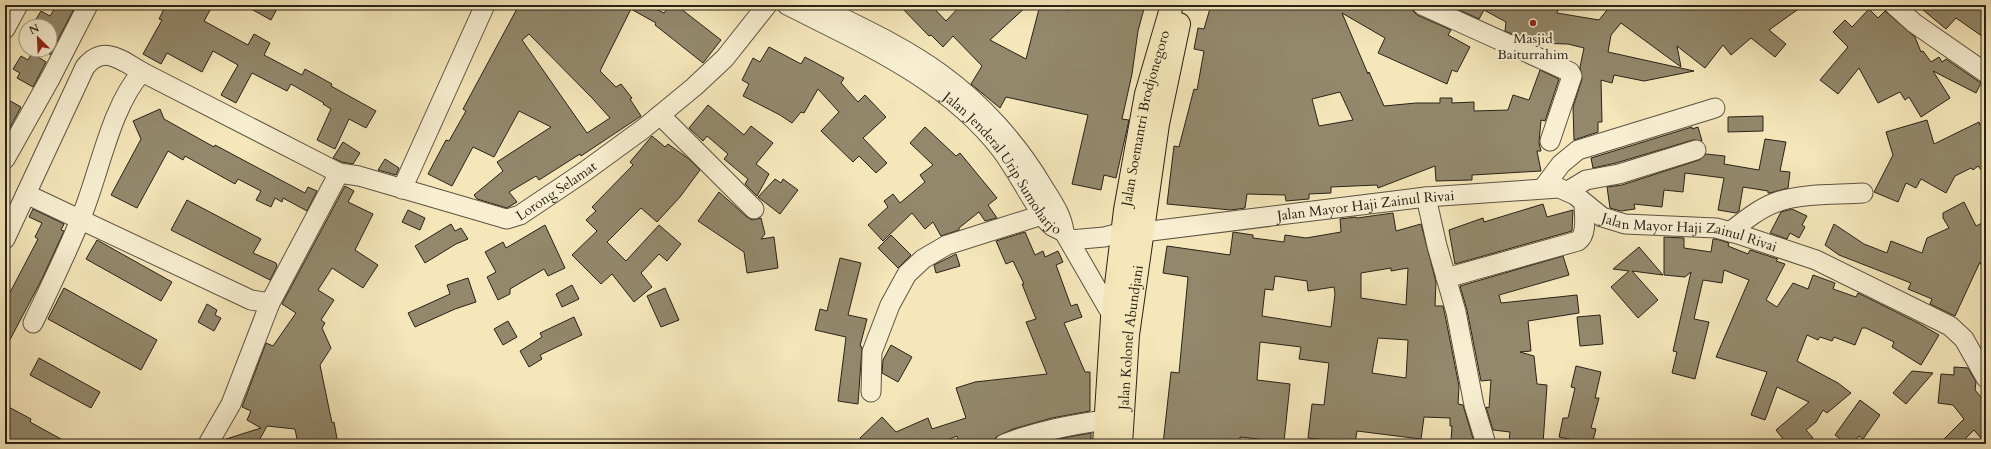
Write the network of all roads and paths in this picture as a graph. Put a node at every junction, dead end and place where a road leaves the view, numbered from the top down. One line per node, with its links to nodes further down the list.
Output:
1 (18, 5): 11 (street)
2 (88, 5): 18 (street)
3 (485, 5): 21 (street)
4 (767, 5): 15 (street, Lorong Selamat)
5 (787, 5): 28 (street, Jalan Jenderal Urip Sumoharjo)
6 (816, 5): 32 (street, Jalan Jenderal Urip Sumoharjo)
7 (1172, 5): 30 (main road, Jalan Soemantri Brodjonegoro)
8 (1184, 5): 30 (main road, Jalan Soemantri Brodjonegoro)
9 (1422, 5): 16 (street)
10 (1894, 5): 12 (street)
11 (5, 29)
12 (1984, 68)
13 (142, 72): 19 (street, Lorong Selamat); 24 (street, Lorong Selamat); 29 (street)
14 (1715, 108): 20 (street)
15 (660, 115): 21 (street, Lorong Selamat); 27 (street)
16 (1550, 141)
17 (1696, 150): 22 (street)
18 (5, 159)
19 (340, 173): 21 (street, Lorong Selamat); 35 (street)
20 (1543, 188): 22 (street, Jalan Mayor Haji Zainul Rivai); 25 (street, Jalan Mayor Haji Zainul Rivai)
21 (402, 189)
22 (1568, 192): 26 (street, Jalan Mayor Haji Zainul Rivai)
23 (1864, 192): 31 (street)
24 (26, 194): 29 (street); 33 (street, Lorong Selamat)
25 (1426, 197): 30 (street, Jalan Mayor Haji Zainul Rivai); 34 (street)
26 (1584, 203): 31 (street, Jalan Mayor Haji Zainul Rivai); 34 (street)
27 (754, 209)
28 (1042, 215): 32 (street, Jalan Jenderal Urip Sumoharjo); 40 (street)
29 (80, 220): 35 (street); 37 (street)
30 (1133, 232): 32 (street, Jalan Mayor Haji Zainul Rivai); 36 (main road, Jalan Kolonel Abundjani); 38 (main road, Jalan Kolonel Abundjani)
31 (1730, 232): 39 (street, Jalan Mayor Haji Zainul Rivai)
32 (1066, 236): 36 (street)
33 (5, 239)
34 (1446, 278): 46 (street)
35 (270, 302): 42 (street)
36 (1112, 318): 38 (street); 41 (main road, Jalan Kolonel Abundjani)
37 (33, 323)
38 (1128, 335): 45 (main road, Jalan Kolonel Abundjani)
39 (1986, 378)
40 (871, 392)
41 (1105, 420): 43 (street); 44 (main road, Jalan Kolonel Abundjani)
42 (208, 444)
43 (1004, 444)
44 (1104, 444)
45 (1121, 444)
46 (1486, 444)

